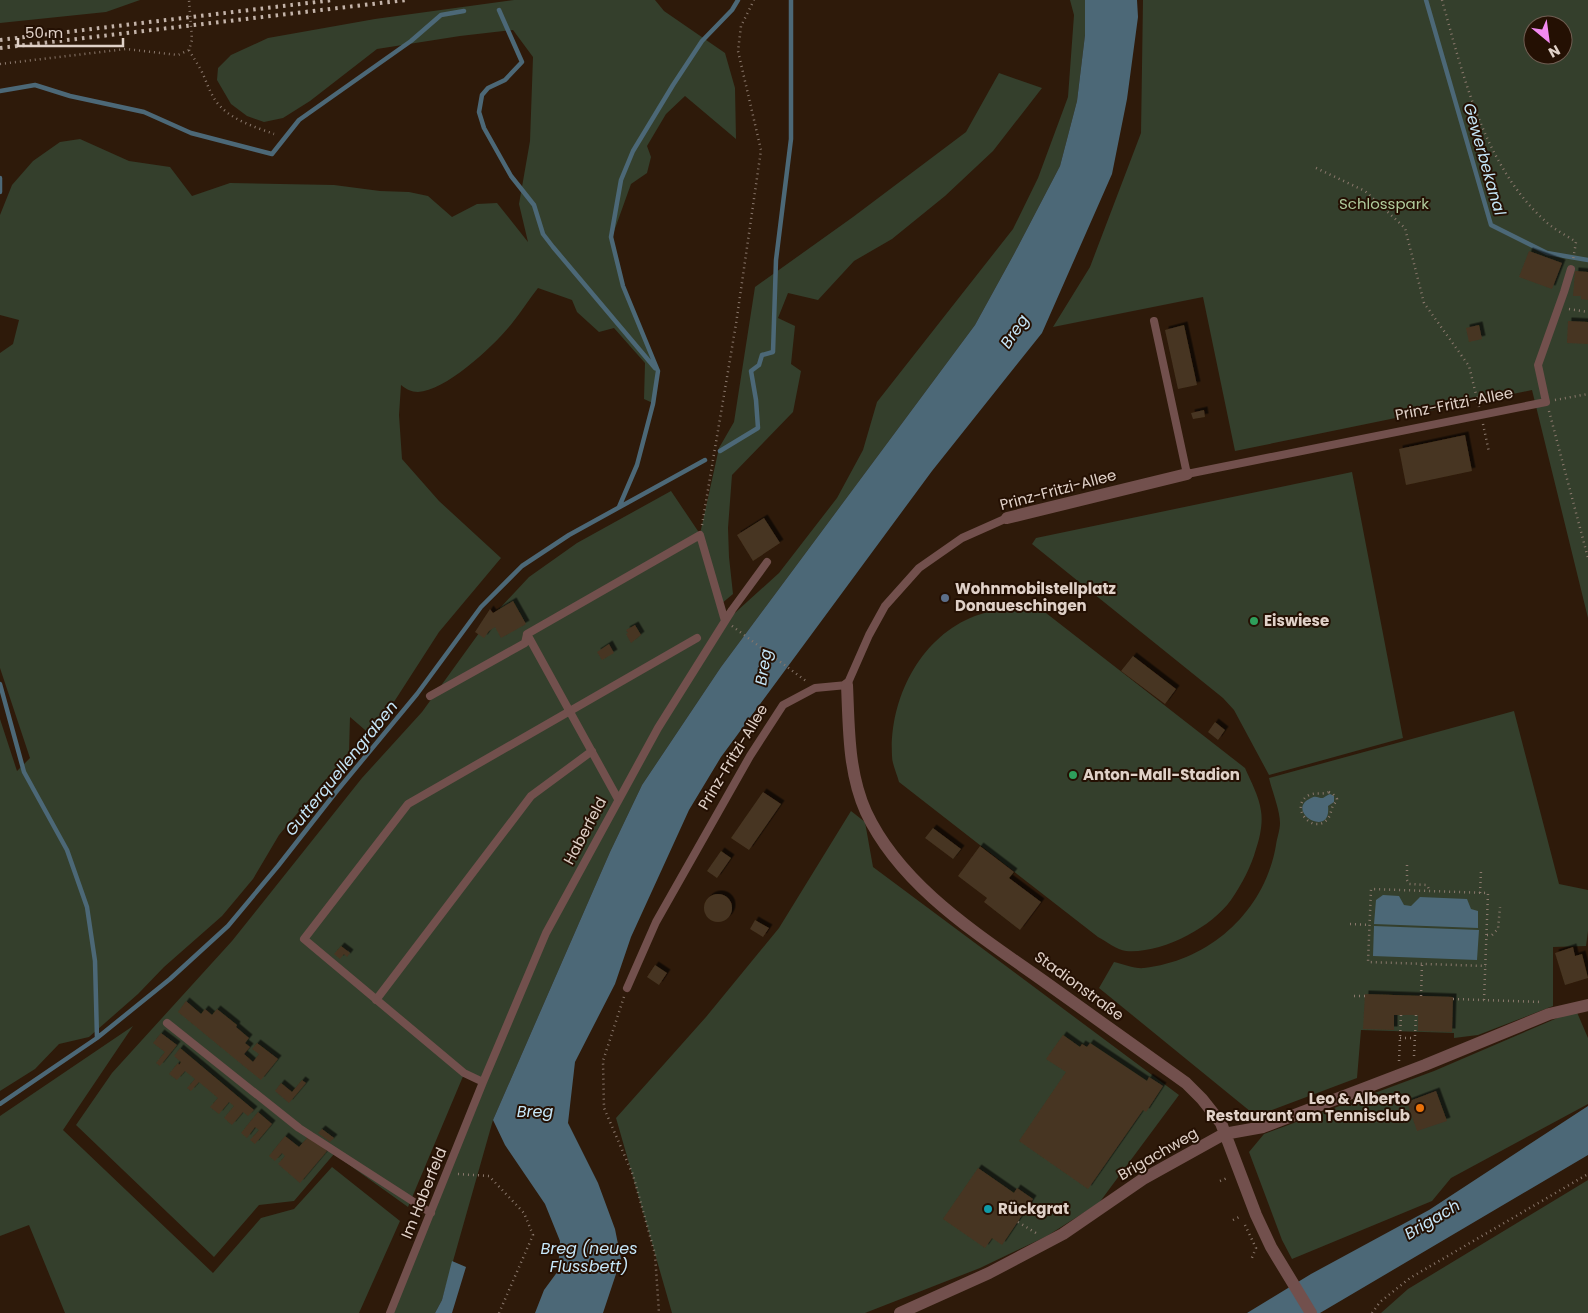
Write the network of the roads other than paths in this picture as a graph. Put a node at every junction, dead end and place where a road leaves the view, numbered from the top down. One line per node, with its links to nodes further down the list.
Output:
1 (1571, 269): 3 (lane, Prinz-Fritzi-Allee)
2 (1154, 321): 3 (lane)
3 (1187, 474): 4 (street, Prinz-Fritzi-Allee)
4 (1006, 518): 9 (lane, Prinz-Fritzi-Allee)
5 (766, 562): 6 (lane, Haberfeld)
6 (728, 623): 7 (lane); 13 (lane, Haberfeld)
7 (527, 634): 10 (lane); 11 (lane)
8 (697, 638): 11 (lane)
9 (847, 685): 14 (lane, Prinz-Fritzi-Allee); 19 (street, Stadionstraße)
10 (430, 696)
11 (570, 711): 12 (lane); 15 (lane)
12 (592, 751): 13 (lane); 15 (lane)
13 (618, 799): 18 (lane, Haberfeld)
14 (627, 988)
15 (376, 1000): 18 (lane)
16 (1588, 1005): 19 (street, Brigachweg)
17 (167, 1023): 20 (lane)
18 (483, 1082): 20 (lane, Im Haberfeld)
19 (1224, 1134): 22 (street, Brigachweg); 23 (street, Stadionstraße)
20 (431, 1213): 21 (lane, Im Haberfeld)
21 (390, 1313)
22 (900, 1313)
23 (1311, 1313)

